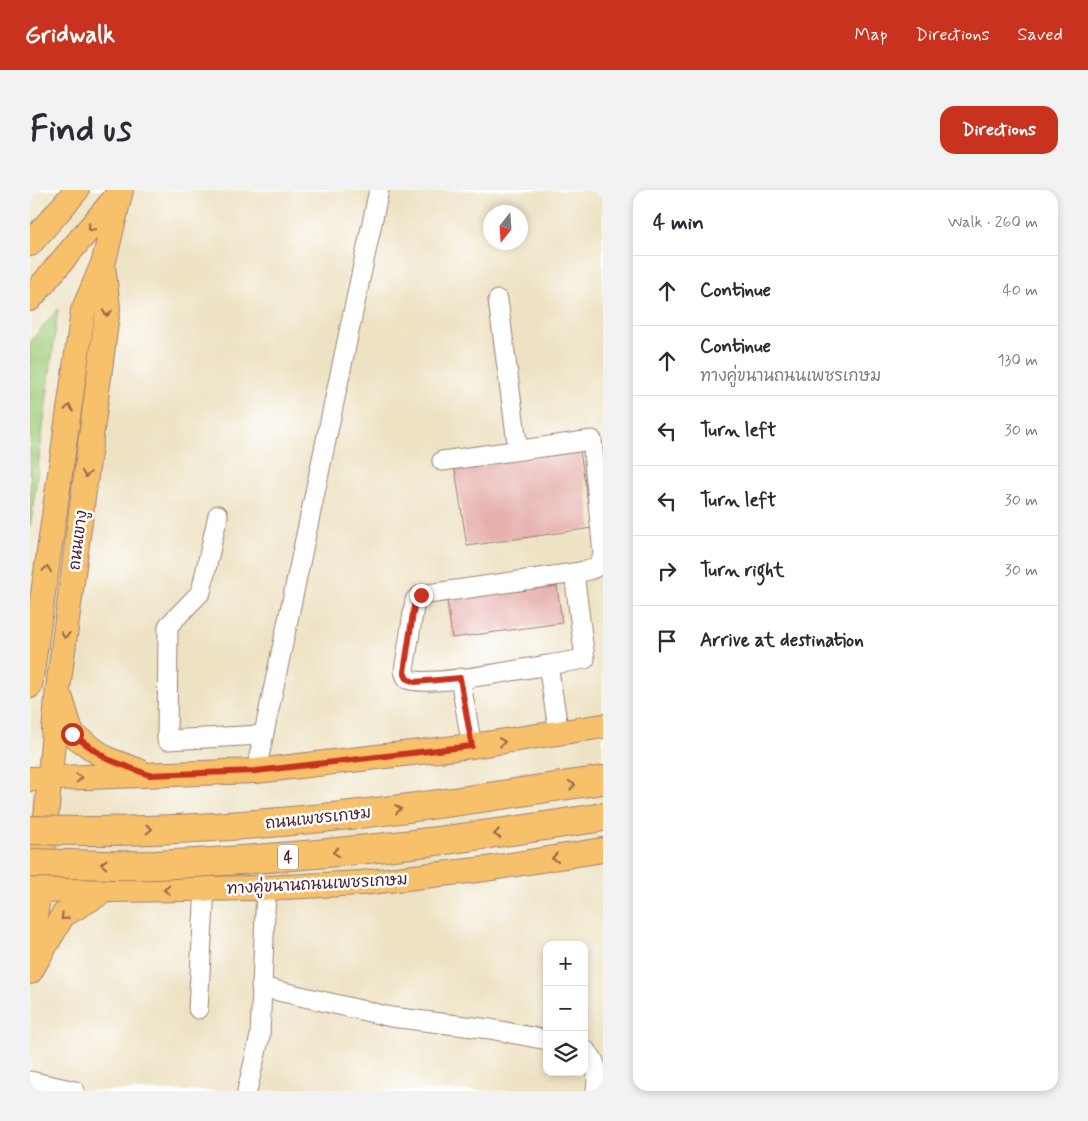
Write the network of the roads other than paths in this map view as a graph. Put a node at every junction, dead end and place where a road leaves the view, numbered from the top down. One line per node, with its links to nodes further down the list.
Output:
1 (77, 190): 4 (main road)
2 (121, 190): 5 (main road, ถนนเขางู); 6 (main road, one-way to 6)
3 (378, 190): 19 (street)
4 (30, 244)
5 (103, 265): 15 (main road, one-way to 5); 16 (main road, ถนนเขางู, one-way to 16)
6 (30, 299)
7 (498, 300): 8 (street)
8 (518, 450): 9 (street); 10 (street)
9 (442, 461)
10 (601, 500): 12 (street)
11 (218, 515): 19 (street)
12 (574, 573): 13 (street); 14 (street)
13 (548, 665): 14 (street); 18 (street)
14 (460, 678): 20 (street)
15 (30, 686)
16 (58, 688): 22 (main road); 23 (main road, ถนนเขางู)
17 (603, 726): 18 (main road)
18 (559, 734): 20 (main road, one-way to 18)
19 (262, 735): 21 (street)
20 (472, 746): 21 (main road)
21 (256, 771): 22 (main road)
22 (149, 775): 23 (main road, one-way to 22)
23 (40, 779): 32 (main road, ถนนเขางู)
24 (603, 780): 26 (highway, ถนนเพชรเกษม / 4, one-way to 24, bridge)
25 (603, 817): 28 (highway, 4, one-way to 28, bridge)
26 (30, 830)
27 (603, 850): 30 (main road, ทางคู่ขนานถนนเพชรเกษม / 4, one-way to 30)
28 (30, 863)
29 (205, 888): 30 (main road, ทางคู่ขนานถนนเพชรเกษม / 4); 31 (main road, ทางคู่ขนานถนนเพชรเกษม / 4, one-way to 31); 36 (street)
30 (266, 888): 35 (street)
31 (104, 891): 32 (main road, ทางคู่ขนานถนนเพชรเกษม / 4); 34 (main road, one-way to 34)
32 (35, 892): 33 (main road, ถนนเขางู)
33 (30, 947)
34 (30, 972)
35 (261, 988): 37 (street); 41 (street)
36 (198, 1009)
37 (543, 1039)
38 (588, 1052): 42 (street)
39 (30, 1081): 40 (street)
40 (75, 1091)
41 (247, 1091)
42 (596, 1091)

